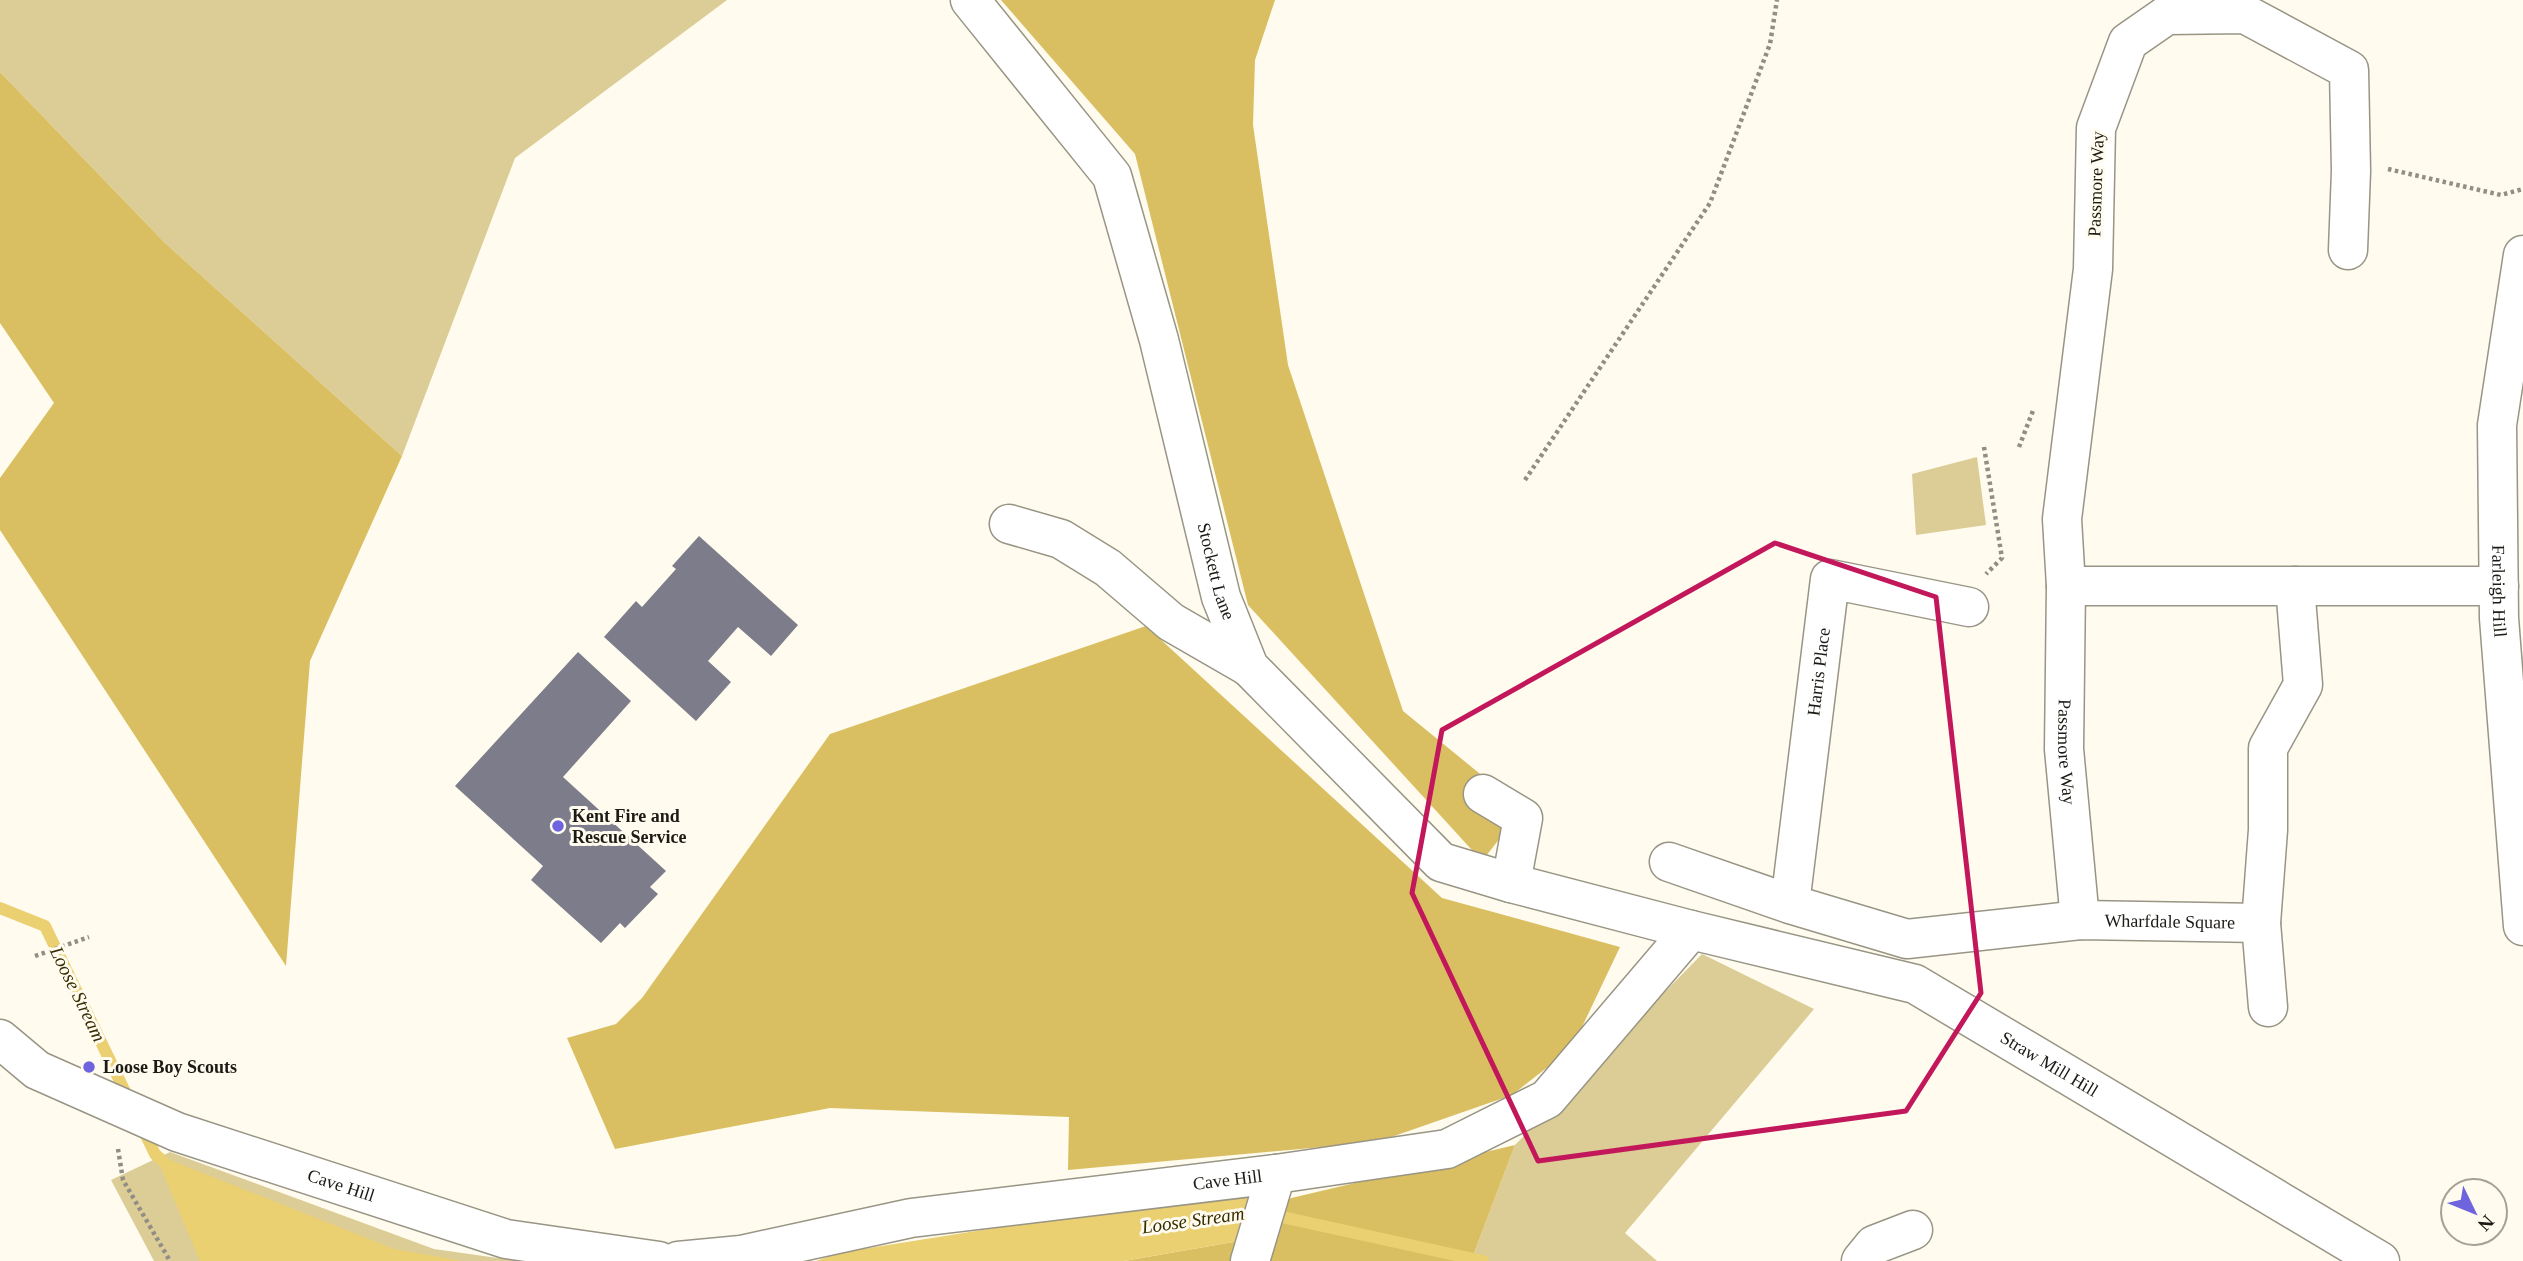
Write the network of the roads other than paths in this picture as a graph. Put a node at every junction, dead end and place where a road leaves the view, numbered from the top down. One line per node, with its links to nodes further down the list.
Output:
1 (970, 0): 10 (street, Stockett Lane)
2 (2247, 7): 3 (street, Passmore Way); 6 (street, Passmore Way)
3 (2348, 250)
4 (2523, 255): 8 (street, Farleigh Hill)
5 (1009, 524): 10 (street)
6 (2066, 586): 7 (street); 16 (street, Passmore Way)
7 (2295, 586): 8 (street); 17 (street, Wharfdale Square)
8 (2499, 586): 12 (street, Farleigh Hill)
9 (1969, 607): 15 (street, Harris Place)
10 (1249, 667): 14 (street, Stockett Lane)
11 (1483, 794): 14 (street)
12 (2520, 858): 18 (street, Farleigh Hill)
13 (1669, 862): 15 (street)
14 (1511, 883): 19 (street, Stockett Lane)
15 (1790, 904): 16 (street)
16 (2080, 920): 17 (street, Wharfdale Square)
17 (2262, 923): 20 (street, Wharfdale Square)
18 (2523, 926)
19 (1690, 930): 22 (street, Cave Hill); 28 (street, Straw Mill Hill)
20 (2268, 1007)
21 (0, 1039): 25 (street, Cave Hill)
22 (1276, 1174): 24 (street); 26 (street, Cave Hill)
23 (1913, 1230): 27 (street)
24 (1251, 1260)
25 (659, 1261)
26 (678, 1261)
27 (1861, 1261)
28 (2380, 1261)

